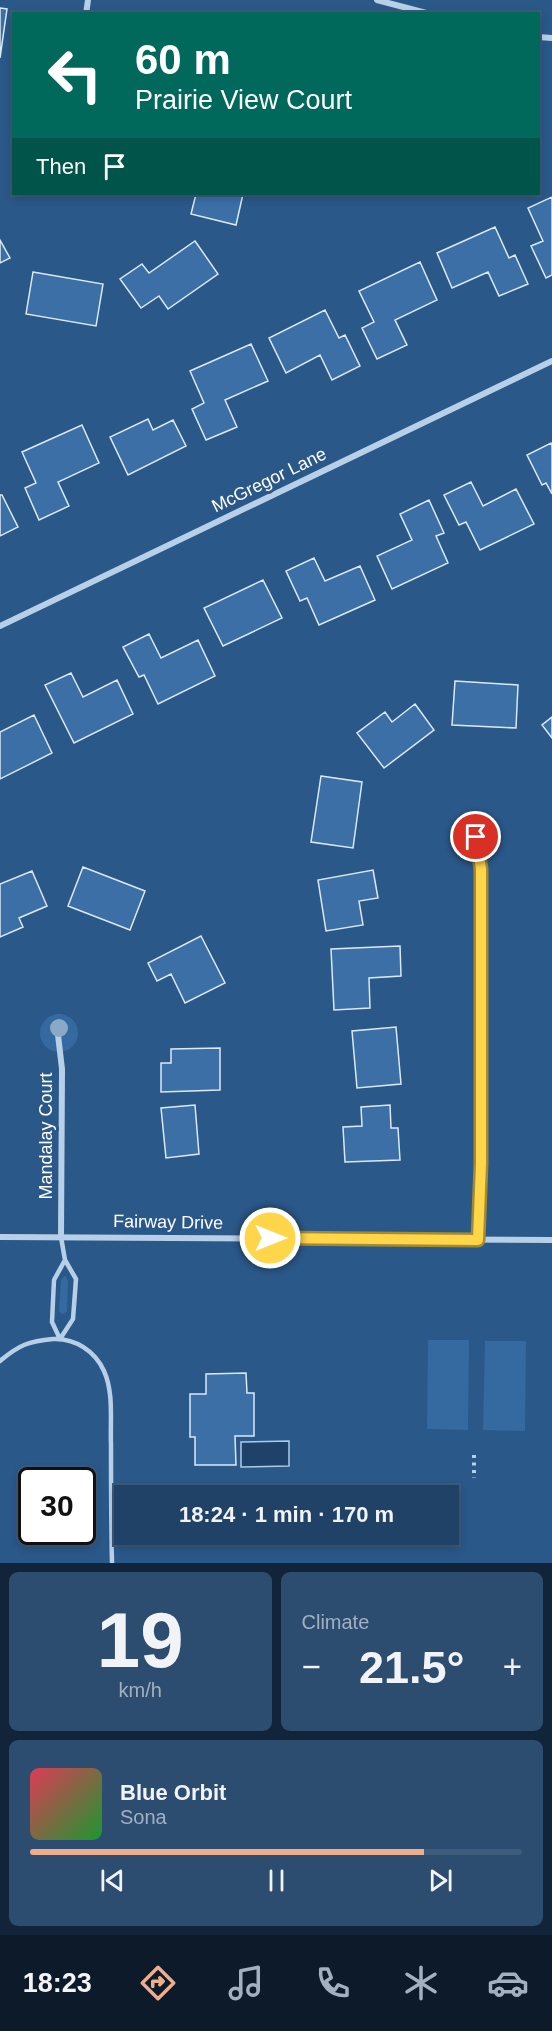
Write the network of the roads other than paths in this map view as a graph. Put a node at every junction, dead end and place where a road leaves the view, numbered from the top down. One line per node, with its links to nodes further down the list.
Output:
1 (377, 0): 2 (street)
2 (422, 12)
3 (552, 361): 4 (street, McGregor Lane)
4 (0, 626)
5 (476, 837): 9 (street)
6 (58, 1035): 7 (street, Mandalay Court)
7 (62, 1237): 8 (street, Fairway Drive); 9 (street, Fairway Drive); 11 (lane)
8 (0, 1238)
9 (478, 1240): 10 (street, Fairway Drive)
10 (552, 1240)
11 (65, 1260): 12 (lane); 12 (lane)
12 (60, 1339): 13 (lane); 14 (lane)
13 (0, 1361)
14 (112, 1563)

